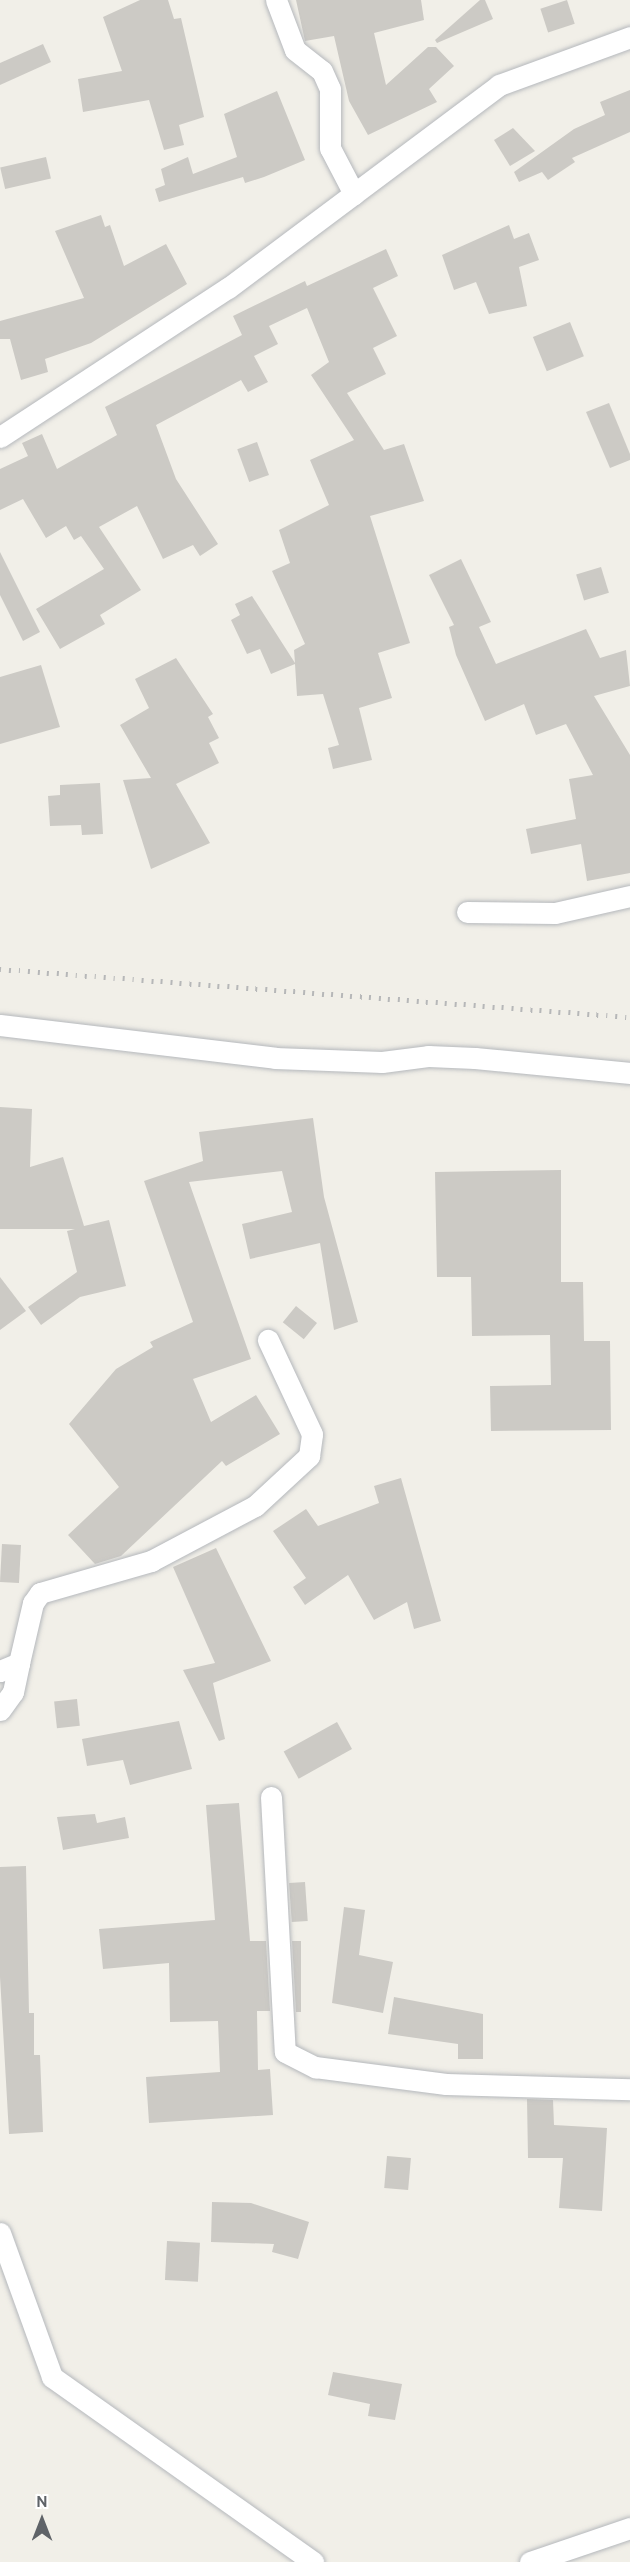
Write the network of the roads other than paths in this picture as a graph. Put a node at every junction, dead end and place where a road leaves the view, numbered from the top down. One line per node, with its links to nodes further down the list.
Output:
1 (276, 0): 3 (street)
2 (630, 37): 3 (street)
3 (354, 194): 4 (street)
4 (0, 437)
5 (630, 896): 6 (street)
6 (467, 912)
7 (0, 1025): 8 (street)
8 (630, 1073)
9 (268, 1340): 10 (street)
10 (10, 1667): 11 (street)
11 (0, 1710)
12 (271, 1797): 13 (street)
13 (630, 2089)
14 (0, 2233): 16 (street)
15 (630, 2528): 17 (street)
16 (313, 2562)
17 (530, 2562)

